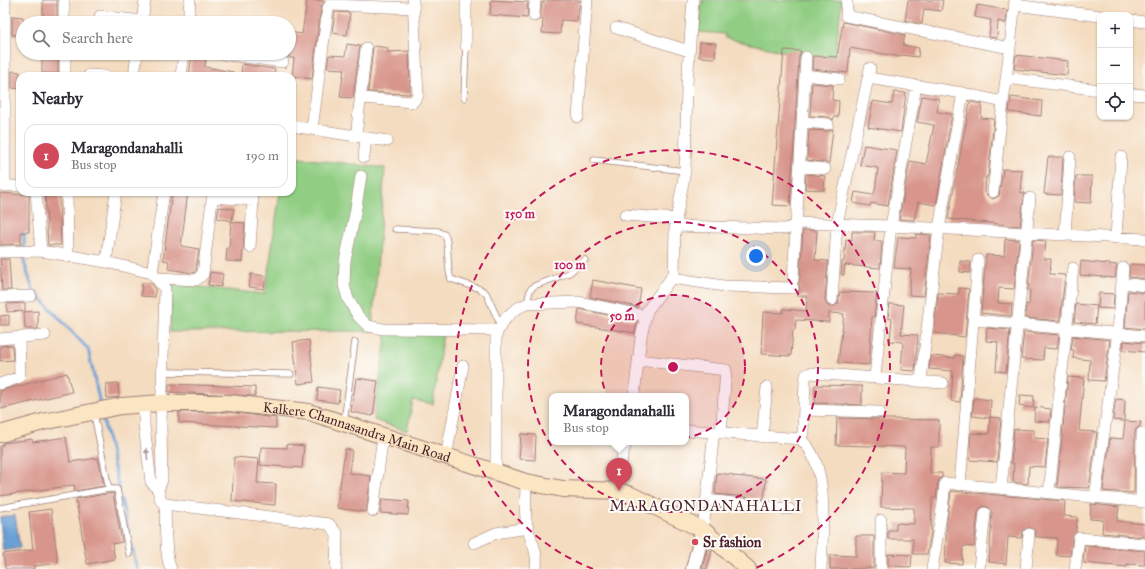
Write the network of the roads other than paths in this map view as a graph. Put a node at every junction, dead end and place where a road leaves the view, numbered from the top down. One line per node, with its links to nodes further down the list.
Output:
1 (5, 0): 59 (street)
2 (64, 0): 12 (street)
3 (145, 0): 13 (street)
4 (190, 0): 14 (street)
5 (466, 0): 20 (street)
6 (535, 0): 15 (street)
7 (587, 0): 44 (street)
8 (693, 0): 23 (street)
9 (847, 0): 22 (street)
10 (1015, 2): 16 (street); 22 (street)
11 (413, 4): 41 (street); 48 (street)
12 (64, 16)
13 (143, 16)
14 (189, 16)
15 (534, 16)
16 (1097, 16)
17 (1133, 20): 18 (street)
18 (1145, 22)
19 (616, 28): 23 (street)
20 (466, 46): 42 (lane)
21 (366, 48): 41 (street)
22 (1010, 48): 34 (street)
23 (689, 51): 57 (street)
24 (806, 57): 33 (street)
25 (65, 60): 30 (street)
26 (136, 60): 31 (street)
27 (183, 60): 32 (street)
28 (268, 60): 29 (street)
29 (283, 62)
30 (65, 72)
31 (135, 72)
32 (182, 72)
33 (805, 75): 35 (street); 45 (street)
34 (1006, 78): 37 (street); 43 (street)
35 (839, 79)
36 (916, 86): 38 (street); 72 (street); 73 (street)
37 (1097, 90)
38 (963, 93): 43 (street); 74 (street)
39 (1133, 94): 40 (street)
40 (1145, 96)
41 (361, 98): 49 (street)
42 (464, 98)
43 (1003, 102): 61 (street)
44 (578, 117)
45 (802, 122): 46 (street); 55 (street)
46 (828, 124)
47 (296, 127): 48 (street)
48 (312, 129): 49 (street)
49 (361, 138): 50 (street); 51 (street)
50 (387, 141)
51 (364, 157)
52 (1070, 157): 77 (street)
53 (1121, 158): 78 (street)
54 (594, 160): 57 (lane)
55 (800, 166): 56 (street); 71 (street)
56 (825, 168)
57 (685, 171): 70 (street)
58 (361, 176): 100 (street)
59 (2, 186): 60 (street)
60 (16, 186)
61 (993, 192)
62 (36, 196): 81 (street)
63 (67, 196): 83 (street)
64 (115, 196): 86 (street)
65 (164, 196): 89 (street)
66 (213, 196): 89 (street)
67 (226, 196): 80 (street)
68 (1030, 198): 76 (street)
69 (625, 215): 70 (street)
70 (676, 222): 71 (street); 90 (street)
71 (796, 224): 72 (street); 90 (street)
72 (837, 224): 73 (street); 95 (street)
73 (891, 226): 74 (street); 112 (street)
74 (938, 228): 76 (street); 113 (street)
75 (395, 229): 100 (lane)
76 (1028, 233): 77 (street); 99 (street)
77 (1065, 235): 78 (street)
78 (1116, 238): 79 (street)
79 (1145, 239)
80 (250, 247)
81 (41, 251): 82 (street); 83 (street)
82 (0, 252)
83 (68, 256): 86 (street)
84 (585, 260): 96 (lane)
85 (978, 260): 98 (street)
86 (106, 262): 89 (street)
87 (1073, 268): 101 (street)
88 (1123, 268): 91 (street)
89 (155, 276): 110 (street)
90 (672, 278): 97 (street)
91 (1123, 283): 92 (street); 102 (street)
92 (1145, 286)
93 (31, 296): 94 (street)
94 (0, 297)
95 (832, 300)
96 (527, 304): 97 (street); 100 (street)
97 (646, 316): 108 (street)
98 (975, 320): 99 (street); 135 (street)
99 (1019, 325): 101 (street); 137 (street)
100 (499, 327): 133 (street)
101 (1067, 330): 102 (street); 140 (street)
102 (1118, 332): 104 (street); 141 (street)
103 (45, 335): 105 (street)
104 (1145, 336)
105 (19, 337): 106 (street); 115 (street)
106 (0, 339)
107 (356, 342): 123 (lane)
108 (638, 360): 117 (street); 125 (street)
109 (463, 366): 132 (street)
110 (164, 372): 111 (lane); 118 (street)
111 (291, 374)
112 (875, 377): 113 (street); 120 (street)
113 (921, 380): 114 (street)
114 (944, 383)
115 (0, 384)
116 (767, 387): 129 (street)
117 (634, 393)
118 (162, 403): 119 (main road, Kalkere Channasandra Main Road); 123 (main road, Kalkere Channasandra Main Road); 138 (street)
119 (144, 404): 121 (main road, Kalkere Channasandra Main Road); 138 (street, one-way to 119)
120 (804, 410): 122 (street); 130 (street)
121 (93, 412): 127 (main road, Kalkere Channasandra Main Road); 136 (lane)
122 (879, 412)
123 (344, 422): 128 (main road, Kalkere Channasandra Main Road)
124 (689, 430): 125 (street)
125 (718, 433): 129 (street); 142 (street)
126 (1142, 433): 143 (street)
127 (0, 434)
128 (383, 436): 132 (main road, Kalkere Channasandra Main Road); 147 (street)
129 (762, 437): 130 (street)
130 (800, 439): 161 (street)
131 (625, 445): 139 (street)
132 (446, 457): 133 (main road, Kalkere Channasandra Main Road)
133 (496, 472): 134 (main road, Kalkere Channasandra Main Road)
134 (526, 482): 139 (main road, Kalkere Channasandra Main Road); 150 (street)
135 (960, 485): 137 (street); 163 (street)
136 (109, 489): 145 (lane); 155 (lane)
137 (1002, 489): 140 (street)
138 (158, 490): 144 (street)
139 (614, 491): 151 (main road, Kalkere Channasandra Main Road)
140 (1049, 493): 141 (street)
141 (1095, 498): 143 (street)
142 (706, 500): 146 (street); 151 (street)
143 (1143, 502)
144 (165, 504): 156 (street); 157 (street)
145 (0, 508)
146 (789, 509)
147 (373, 511)
148 (985, 513): 164 (street)
149 (881, 520): 162 (street)
150 (528, 528): 153 (street); 158 (street)
151 (703, 530): 159 (street); 160 (main road, Kalkere Channasandra Main Road)
152 (1029, 534): 165 (street)
153 (474, 543)
154 (1145, 544): 166 (street)
155 (129, 554)
156 (171, 569)
157 (336, 569)
158 (536, 569)
159 (693, 569)
160 (748, 569)
161 (821, 569)
162 (881, 569)
163 (932, 569)
164 (979, 569)
165 (1026, 569)
166 (1075, 569)

